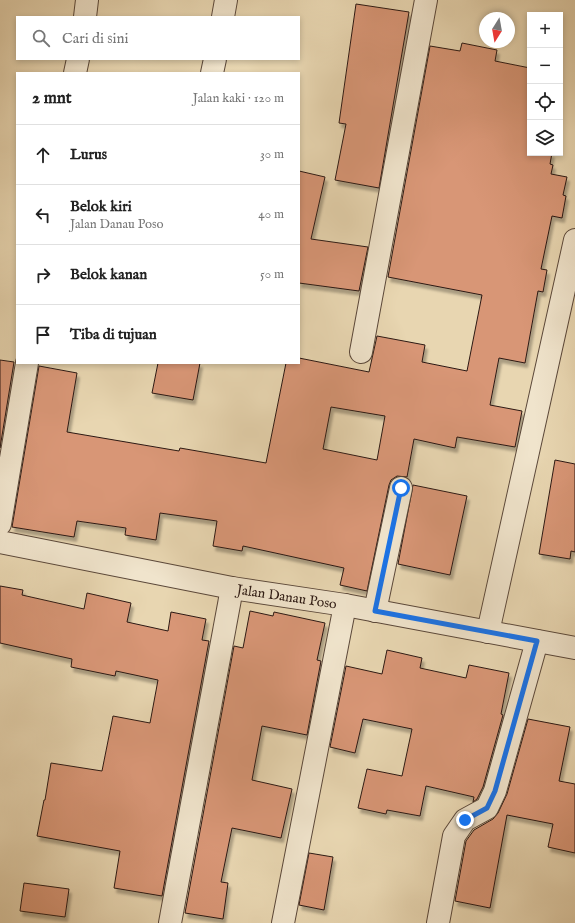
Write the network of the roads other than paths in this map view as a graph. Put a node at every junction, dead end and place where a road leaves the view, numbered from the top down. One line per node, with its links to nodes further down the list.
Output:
1 (87, 0): 4 (street)
2 (226, 0): 5 (street)
3 (426, 0): 11 (street)
4 (84, 16)
5 (223, 16)
6 (78, 60): 8 (street)
7 (215, 60): 9 (street)
8 (75, 72)
9 (212, 72)
10 (575, 240): 19 (street)
11 (361, 352)
12 (27, 364): 14 (street)
13 (401, 488): 18 (street)
14 (0, 524)
15 (0, 542): 16 (street, Jalan Danau Poso)
16 (232, 588): 17 (street, Jalan Danau Poso); 22 (street)
17 (344, 605): 18 (street, Jalan Danau Poso); 23 (street)
18 (375, 611): 19 (street, Jalan Danau Poso)
19 (488, 632): 20 (street, Jalan Danau Poso)
20 (537, 641): 21 (street, Jalan Danau Poso); 24 (street)
21 (575, 648)
22 (170, 923)
23 (283, 923)
24 (438, 923)

